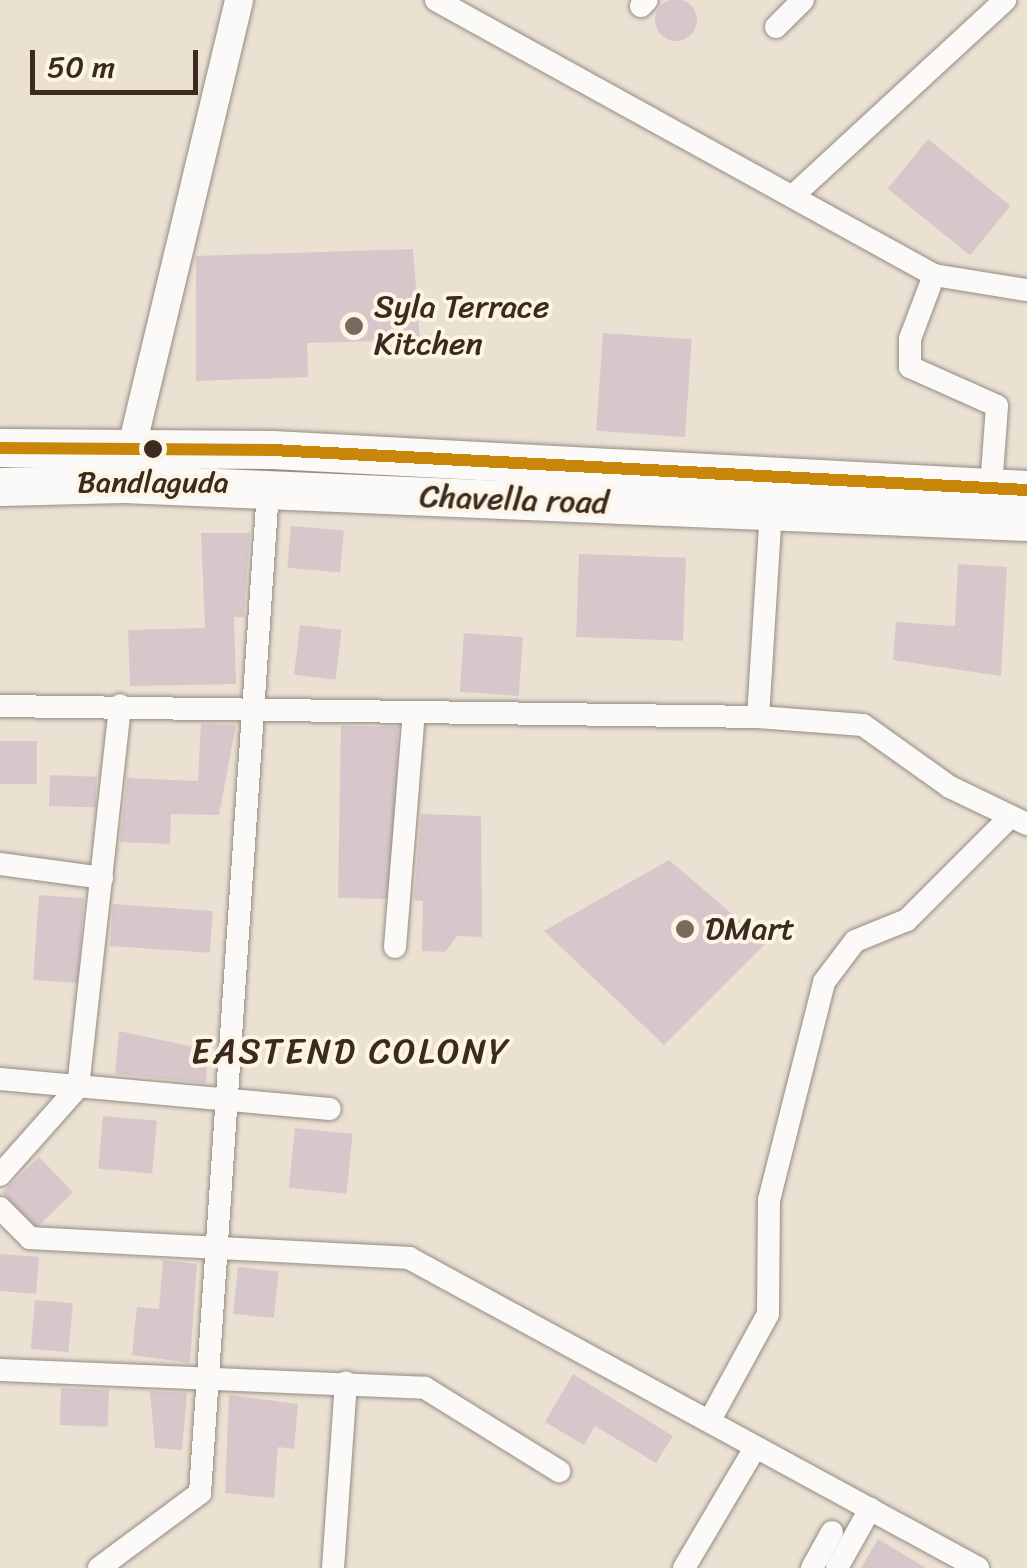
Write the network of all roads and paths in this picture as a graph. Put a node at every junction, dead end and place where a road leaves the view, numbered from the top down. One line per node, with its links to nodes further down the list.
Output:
1 (239, 0): 9 (street)
2 (436, 0): 6 (street)
3 (804, 0): 5 (street)
4 (1005, 0): 6 (street)
5 (776, 27)
6 (795, 194): 7 (street)
7 (934, 275): 8 (street); 13 (street)
8 (1027, 290)
9 (131, 447): 10 (highway, Chavella road); 11 (street); 13 (highway, Chavella road)
10 (0, 448)
11 (124, 484): 12 (highway, Chavella road); 14 (highway, Chavella road)
12 (0, 487)
13 (1009, 489)
14 (268, 490): 15 (highway, Chavella road); 19 (street)
15 (771, 510): 16 (highway, Chavella road); 21 (street)
16 (1027, 522)
17 (120, 705): 18 (street); 19 (street); 24 (street)
18 (0, 706)
19 (257, 706): 20 (street); 28 (street)
20 (414, 713): 21 (street); 25 (street)
21 (758, 716): 22 (street)
22 (1017, 822): 36 (street)
23 (0, 864): 24 (street)
24 (102, 878): 27 (street)
25 (395, 947)
26 (0, 1079): 27 (street)
27 (78, 1087): 28 (street); 30 (street)
28 (229, 1104): 29 (street); 32 (street)
29 (330, 1109)
30 (0, 1175)
31 (0, 1208): 32 (street)
32 (220, 1248): 34 (street); 36 (street)
33 (0, 1370): 34 (street)
34 (210, 1382): 35 (street); 41 (street)
35 (346, 1382): 38 (street); 42 (street)
36 (710, 1420): 37 (street)
37 (755, 1448): 39 (street); 43 (street)
38 (559, 1471)
39 (870, 1510): 45 (street); 46 (street)
40 (832, 1532): 44 (street)
41 (99, 1568)
42 (333, 1568)
43 (684, 1568)
44 (812, 1568)
45 (836, 1568)
46 (978, 1568)

